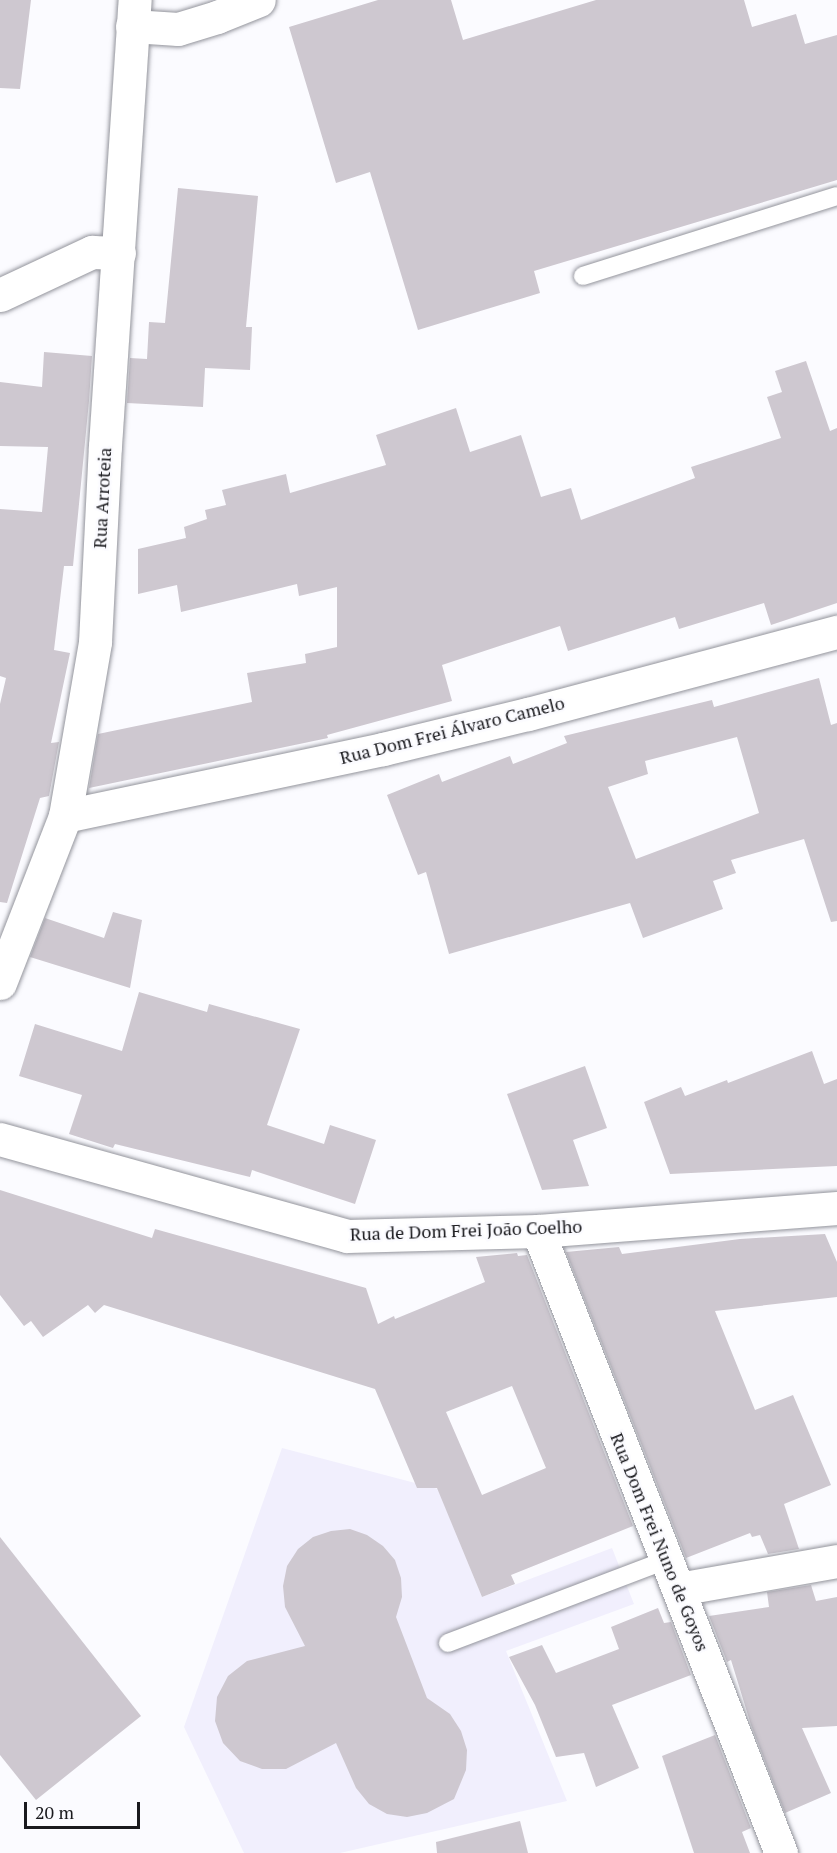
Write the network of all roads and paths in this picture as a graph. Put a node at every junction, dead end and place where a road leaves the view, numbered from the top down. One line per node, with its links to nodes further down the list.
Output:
1 (259, 0): 2 (street)
2 (134, 13): 4 (street, Rua Arroteia)
3 (837, 196): 5 (lane)
4 (119, 253): 6 (street); 8 (street, Rua Arroteia)
5 (583, 276)
6 (0, 295)
7 (835, 639): 8 (street, Rua Dom Frei Álvaro Camelo)
8 (65, 816): 9 (street, Rua Arroteia)
9 (0, 983)
10 (0, 1140): 12 (street, Rua de Dom Frei João Coelho)
11 (837, 1208): 12 (street, Rua de Dom Frei João Coelho)
12 (538, 1231): 14 (street, Rua Dom Frei Nuno de Goyos)
13 (837, 1561): 14 (street)
14 (673, 1574): 15 (lane); 16 (street, Rua Dom Frei Nuno de Goyos)
15 (448, 1643)
16 (781, 1853)

